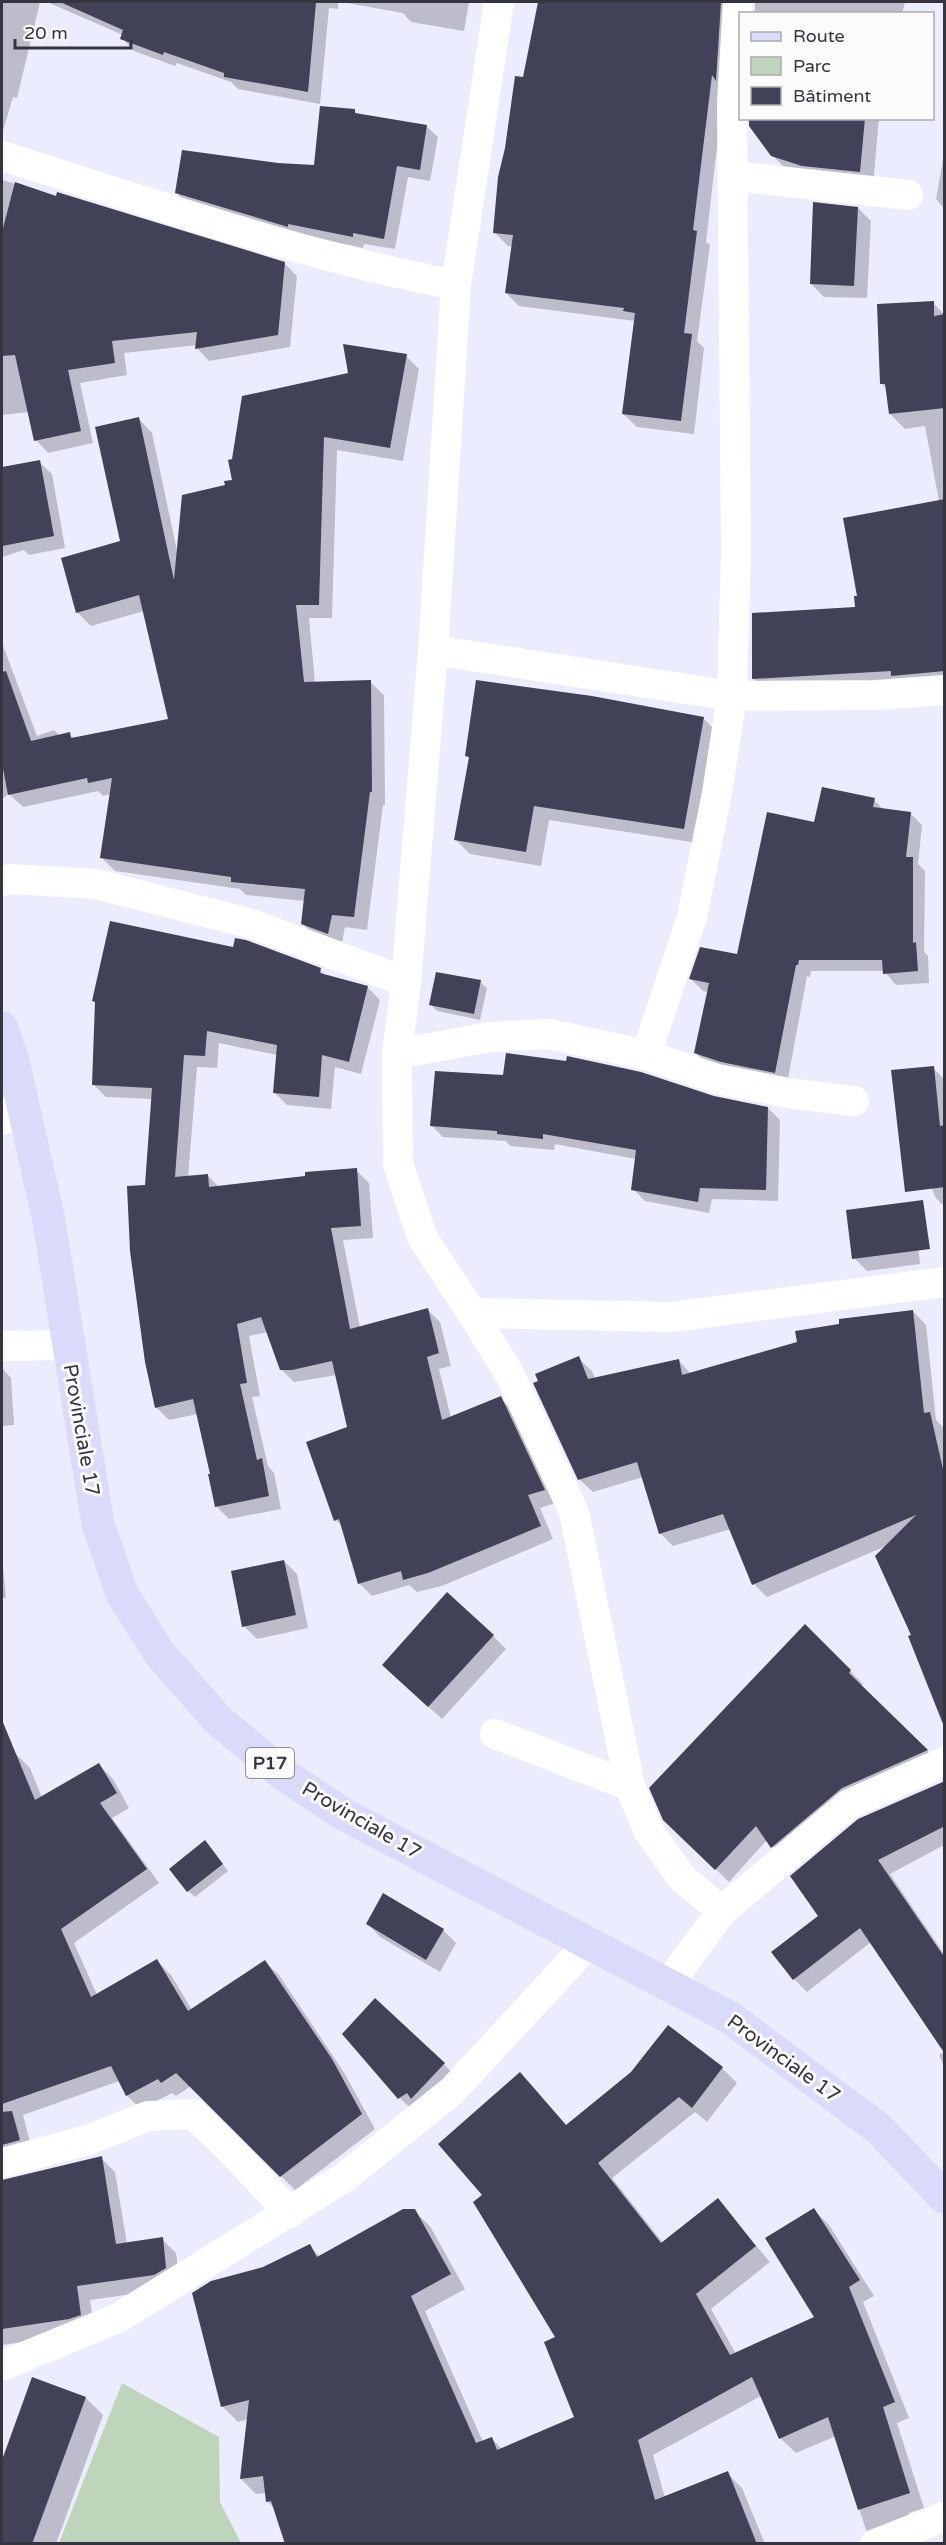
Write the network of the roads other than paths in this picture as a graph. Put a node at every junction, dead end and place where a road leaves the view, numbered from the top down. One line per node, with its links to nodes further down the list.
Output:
1 (499, 2): 6 (street)
2 (738, 2): 4 (street)
3 (2, 156): 6 (street)
4 (733, 176): 5 (street); 9 (street)
5 (908, 195)
6 (456, 285): 7 (street)
7 (433, 651): 9 (street); 11 (street)
8 (945, 690): 9 (street)
9 (732, 696): 14 (street)
10 (2, 881): 11 (street)
11 (406, 982): 13 (street)
12 (2, 1028): 16 (main road, Provinciale 17 / P17)
13 (397, 1054): 14 (street); 18 (street)
14 (645, 1055): 15 (street)
15 (854, 1101)
16 (12, 1111): 19 (main road, Provinciale 17 / P17)
17 (945, 1282): 18 (street)
18 (472, 1313): 23 (street)
19 (68, 1345): 20 (street); 25 (main road, Provinciale 17 / P17)
20 (2, 1346)
21 (495, 1734): 23 (street)
22 (945, 1762): 24 (street)
23 (630, 1786): 24 (street)
24 (722, 1911): 26 (street)
25 (590, 1942): 26 (main road, Provinciale 17 / P17); 29 (street)
26 (669, 1983): 28 (main road, Provinciale 17 / P17)
27 (2, 2163): 29 (street)
28 (945, 2197)
29 (290, 2213): 30 (street)
30 (2, 2366)
31 (945, 2517): 32 (street)
32 (875, 2544)

